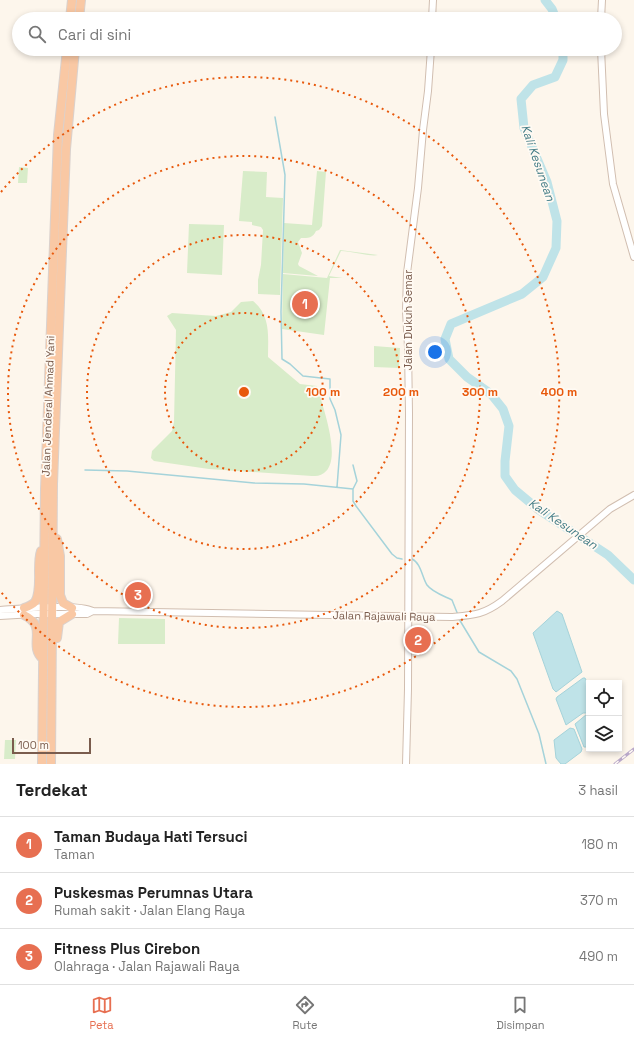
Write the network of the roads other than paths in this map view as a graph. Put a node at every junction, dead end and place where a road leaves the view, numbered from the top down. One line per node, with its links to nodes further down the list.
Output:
1 (72, 0): 5 (highway)
2 (81, 0): 6 (highway)
3 (433, 0): 7 (street)
4 (602, 0): 8 (street)
5 (71, 12)
6 (79, 12)
7 (432, 12)
8 (601, 12)
9 (66, 56): 16 (highway, Jalan Jenderal Ahmad Yani)
10 (74, 56): 15 (highway, Jalan Jenderal Ahmad Yani)
11 (430, 56): 22 (street, Jalan Dukuh Semar)
12 (601, 56): 13 (street)
13 (634, 257)
14 (634, 495): 22 (street, Jalan Rajawali Raya)
15 (53, 515): 18 (highway, Jalan Jenderal Ahmad Yani); 19 (highway)
16 (43, 544): 18 (highway, Jalan Jenderal Ahmad Yani); 20 (highway)
17 (0, 610): 20 (street)
18 (48, 611): 19 (street, Jalan Rajawali Raya); 20 (street, Jalan Rajawali Raya); 23 (highway, Jalan Jenderal Ahmad Yani); 24 (highway, Jalan Jenderal Ahmad Yani)
19 (72, 611): 22 (street, Jalan Rajawali Raya); 23 (highway)
20 (24, 612): 21 (street); 24 (highway)
21 (0, 616)
22 (408, 616): 27 (street, Jalan Dukuh Semar)
23 (52, 647): 26 (highway, Jalan Jenderal Ahmad Yani)
24 (43, 659): 25 (highway, Jalan Jenderal Ahmad Yani)
25 (42, 764)
26 (51, 764)
27 (406, 764)

